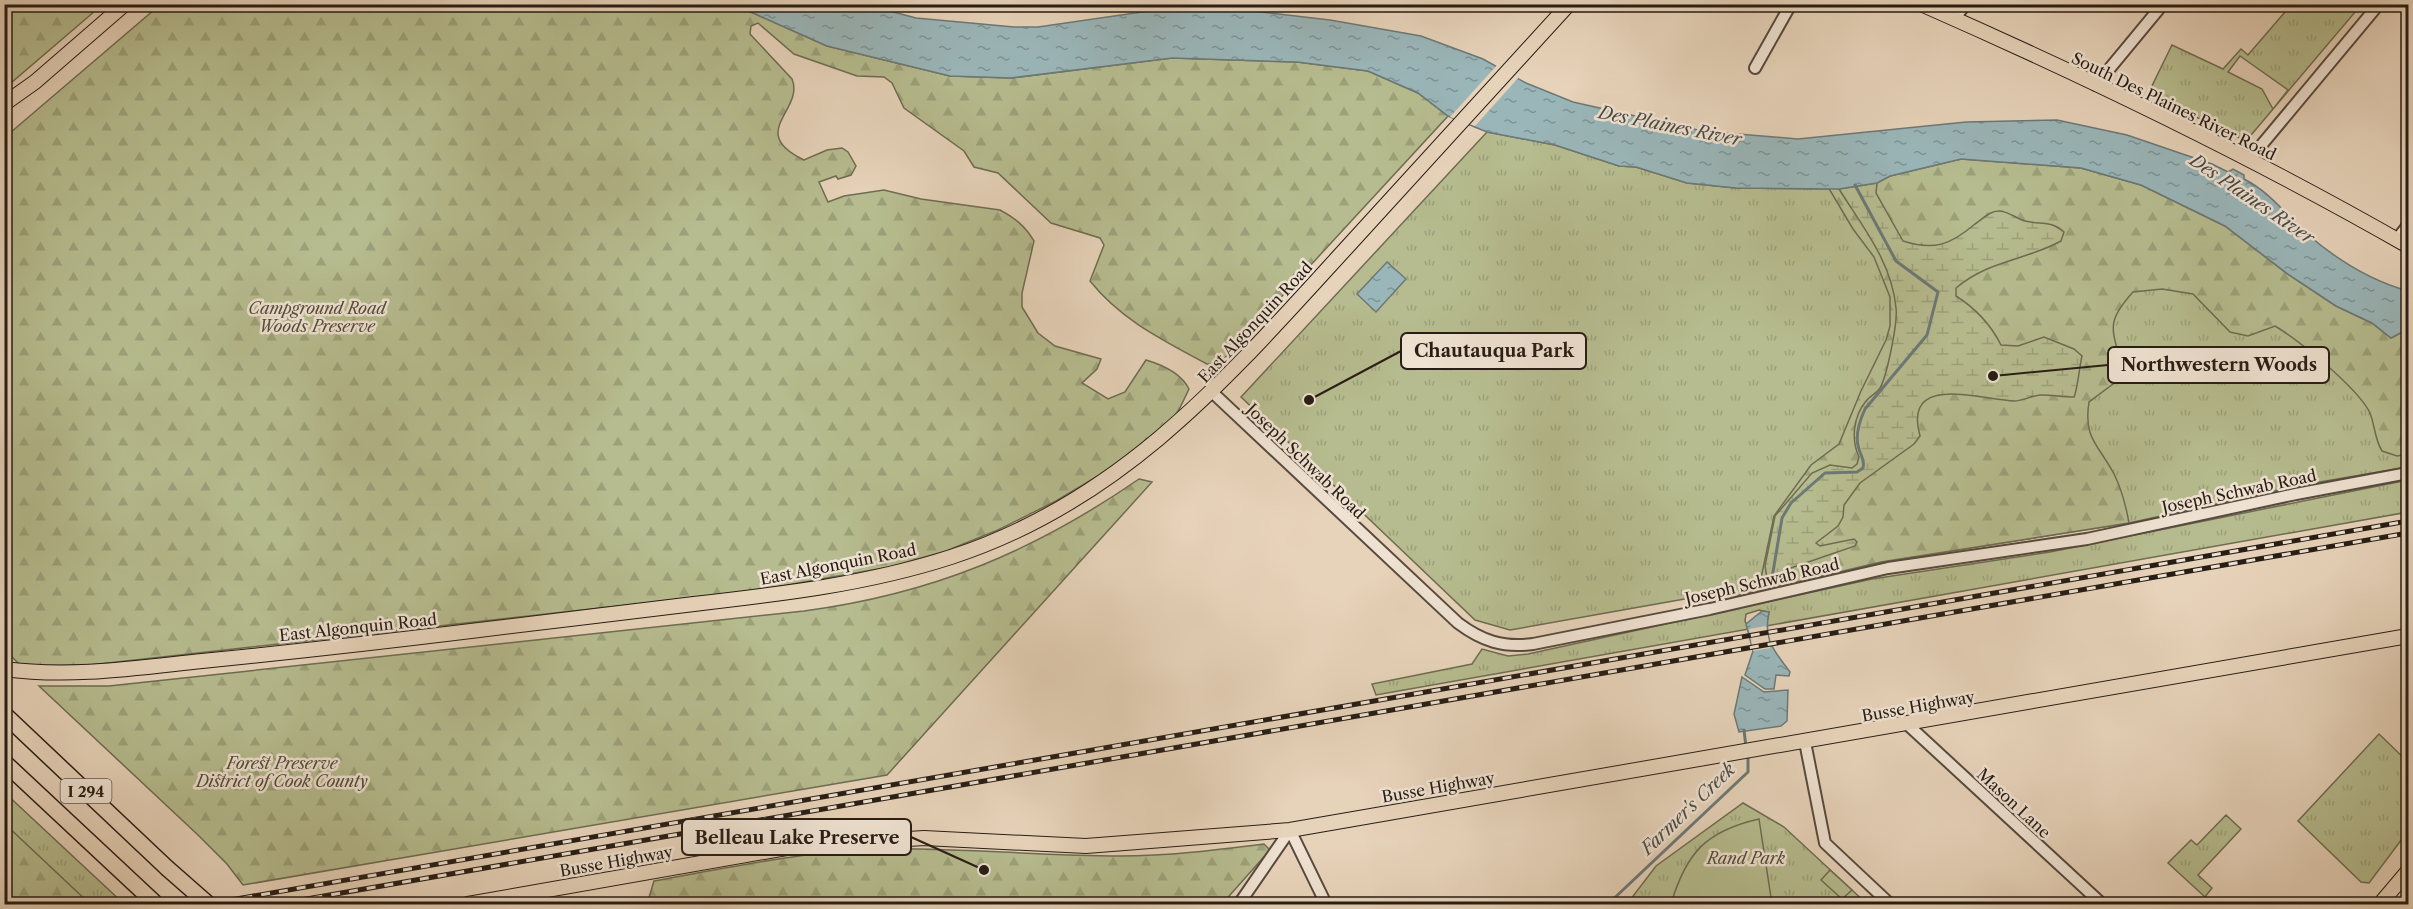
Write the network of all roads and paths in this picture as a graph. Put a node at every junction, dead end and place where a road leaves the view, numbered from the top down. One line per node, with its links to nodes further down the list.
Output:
1 (125, 4): 12 (main road)
2 (991, 4): 3 (street)
3 (997, 4)
4 (1569, 4): 19 (main road, East Algonquin Road)
5 (1791, 4): 11 (street)
6 (1921, 4): 10 (main road, South Des Plaines River Road)
7 (1966, 4): 10 (street)
8 (2163, 4): 13 (street)
9 (2379, 4): 16 (street)
10 (1954, 19): 13 (main road, South Des Plaines River Road)
11 (1755, 68)
12 (35, 82): 14 (main road); 15 (main road)
13 (2096, 85): 16 (main road, South Des Plaines River Road)
14 (4, 104)
15 (4, 114)
16 (2249, 160): 18 (main road, South Des Plaines River Road)
17 (2409, 225): 18 (street)
18 (2403, 242)
19 (1212, 392): 20 (street, Joseph Schwab Road); 22 (main road, East Algonquin Road)
20 (2409, 473)
21 (2409, 636): 24 (main road, Busse Highway)
22 (4, 669)
23 (4, 714): 30 (highway, I 294, bridge)
24 (1907, 724): 25 (main road, Busse Highway); 35 (street, Mason Lane)
25 (1805, 742): 27 (main road, Busse Highway); 34 (street)
26 (4, 762): 29 (highway, I 294)
27 (1290, 830): 31 (main road, Busse Highway); 32 (street); 33 (street)
28 (2409, 871): 36 (main road)
29 (156, 904)
30 (208, 904)
31 (468, 904)
32 (1239, 904)
33 (1326, 904)
34 (1890, 904)
35 (2102, 904)
36 (2380, 904)

